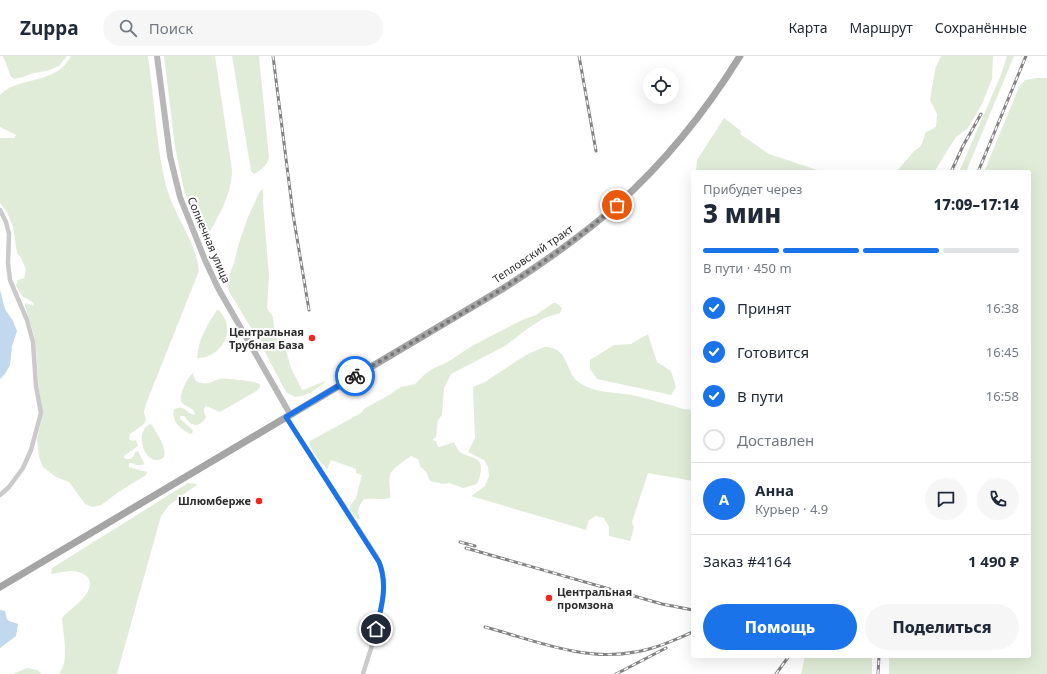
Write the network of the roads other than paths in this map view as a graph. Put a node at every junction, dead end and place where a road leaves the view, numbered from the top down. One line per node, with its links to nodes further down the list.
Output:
1 (158, 56): 4 (street, Солнечная улица)
2 (740, 56): 4 (main road, Тепловский тракт)
3 (0, 210): 5 (street)
4 (288, 416): 6 (main road, Тепловский тракт); 7 (street, Солнечная улица)
5 (0, 495)
6 (0, 587)
7 (363, 674)

